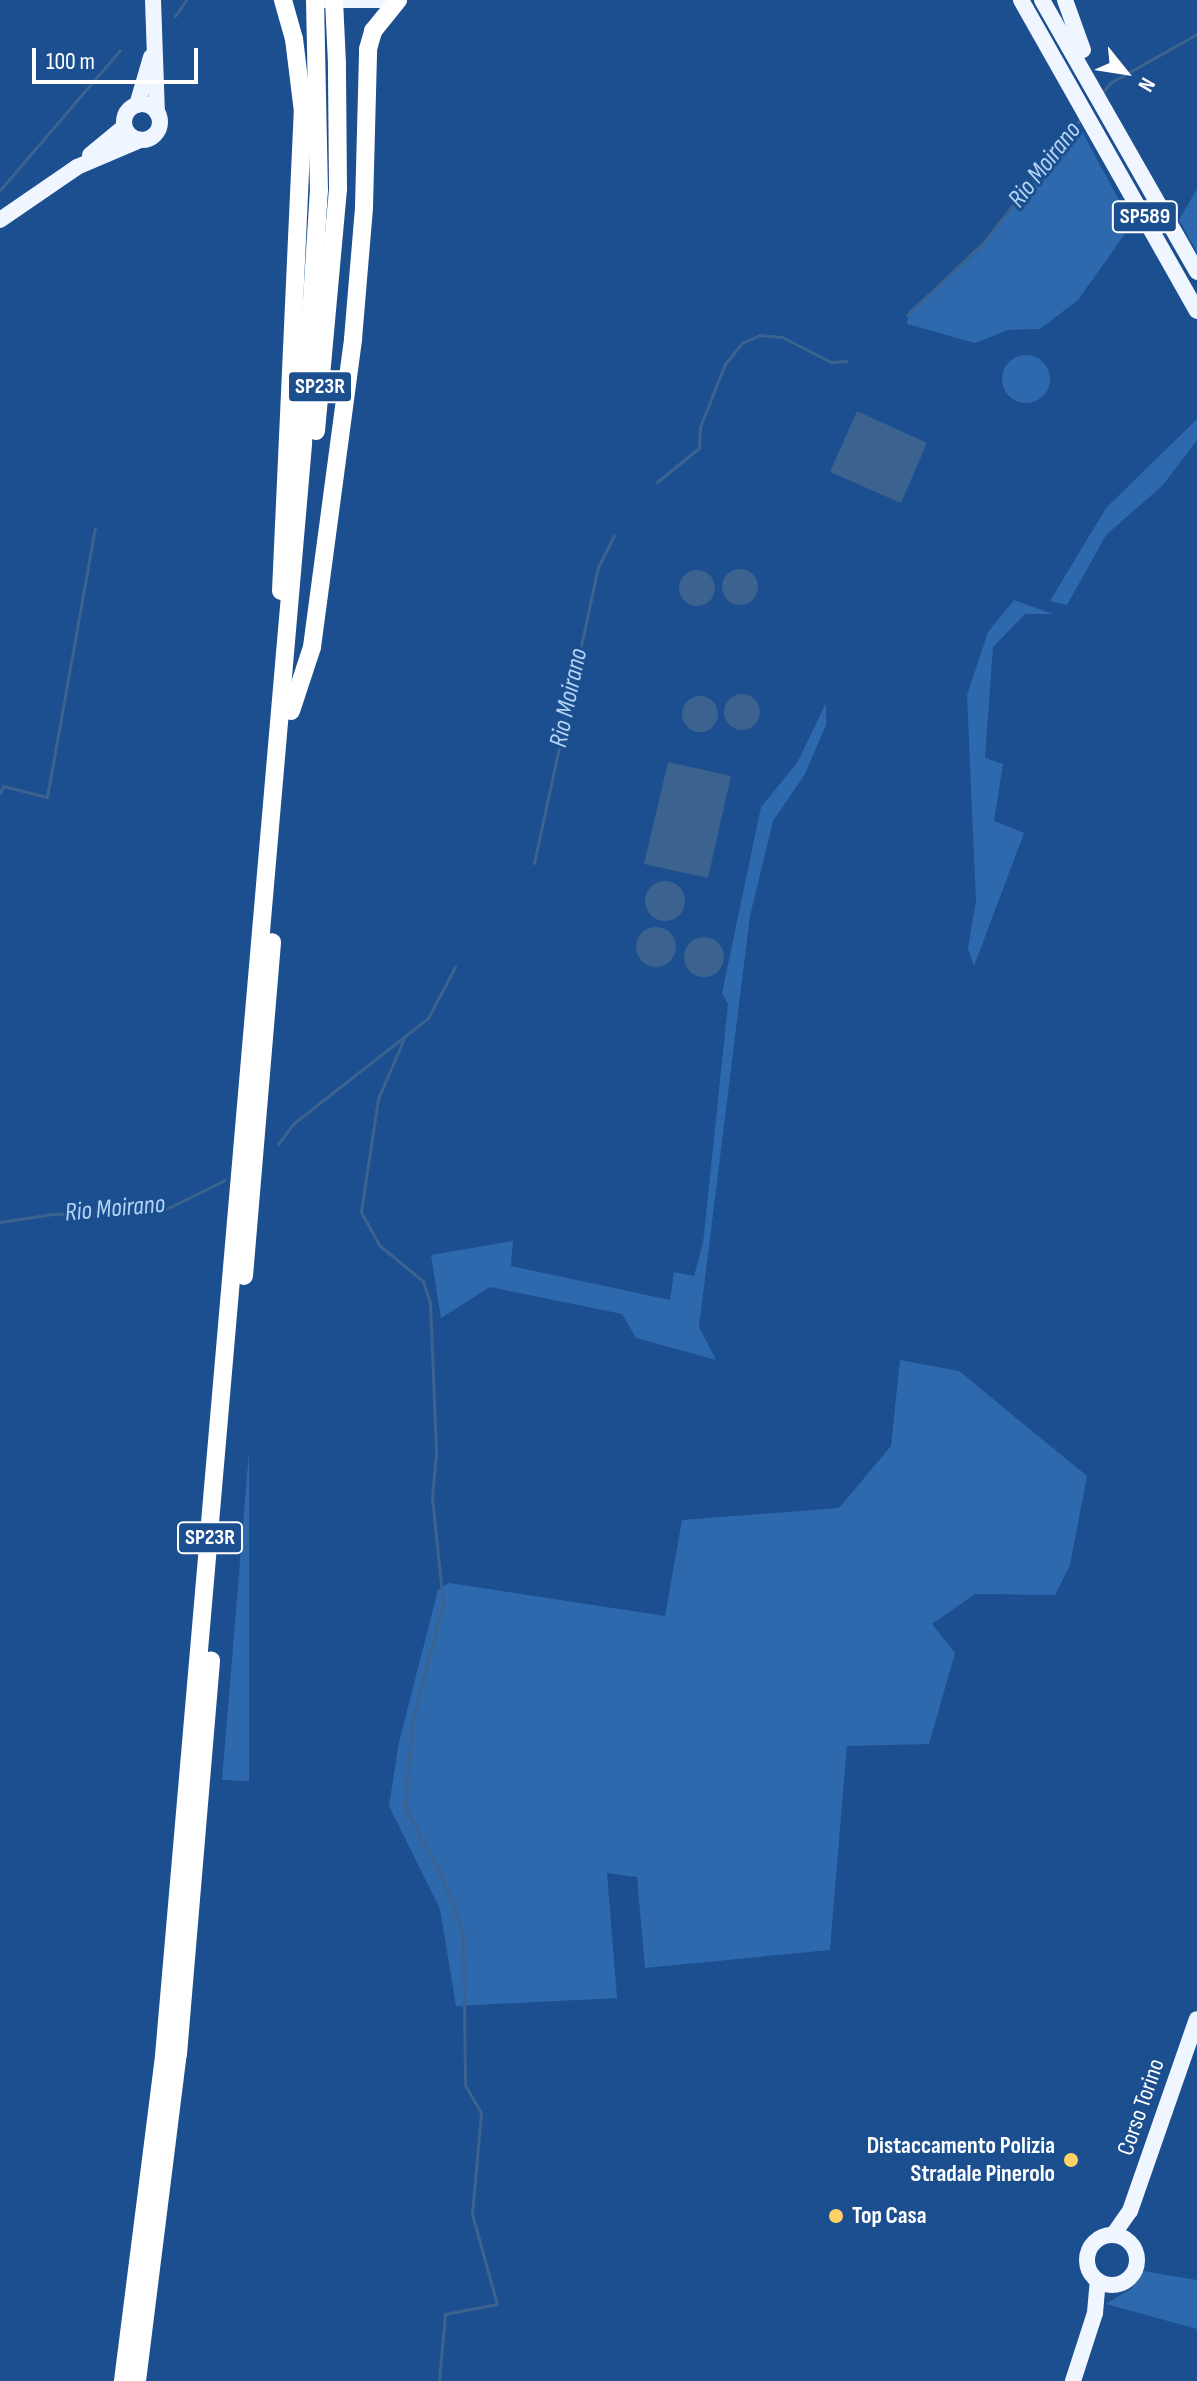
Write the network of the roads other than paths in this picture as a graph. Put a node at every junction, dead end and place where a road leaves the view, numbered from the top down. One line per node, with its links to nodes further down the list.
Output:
1 (153, 0): 11 (main road)
2 (283, 0): 21 (highway)
3 (315, 0): 21 (highway, SP23R)
4 (325, 0): 6 (main road)
5 (334, 0): 22 (highway, SP23R, bridge)
6 (387, 0)
7 (398, 0): 22 (highway)
8 (1021, 0): 20 (main road, SP589)
9 (1042, 0): 12 (main road, SP589)
10 (1065, 0): 12 (main road)
11 (157, 36): 13 (main road); 14 (main road)
12 (1093, 89): 19 (main road, SP589)
13 (137, 105): 14 (main road); 15 (main road)
14 (157, 113): 16 (main road)
15 (124, 127): 16 (main road); 17 (main road)
16 (140, 140): 17 (main road)
17 (77, 167): 18 (main road)
18 (0, 220)
19 (1197, 272)
20 (1197, 311)
21 (282, 694): 28 (highway, SP23R)
22 (291, 711): 29 (highway, SP23R)
23 (1197, 2019): 24 (main road, Corso Torino)
24 (1130, 2211): 25 (main road); 26 (main road)
25 (1113, 2235): 26 (main road); 27 (main road)
26 (1131, 2243): 27 (main road)
27 (1106, 2283): 30 (main road)
28 (123, 2381)
29 (137, 2381)
30 (1073, 2381)

